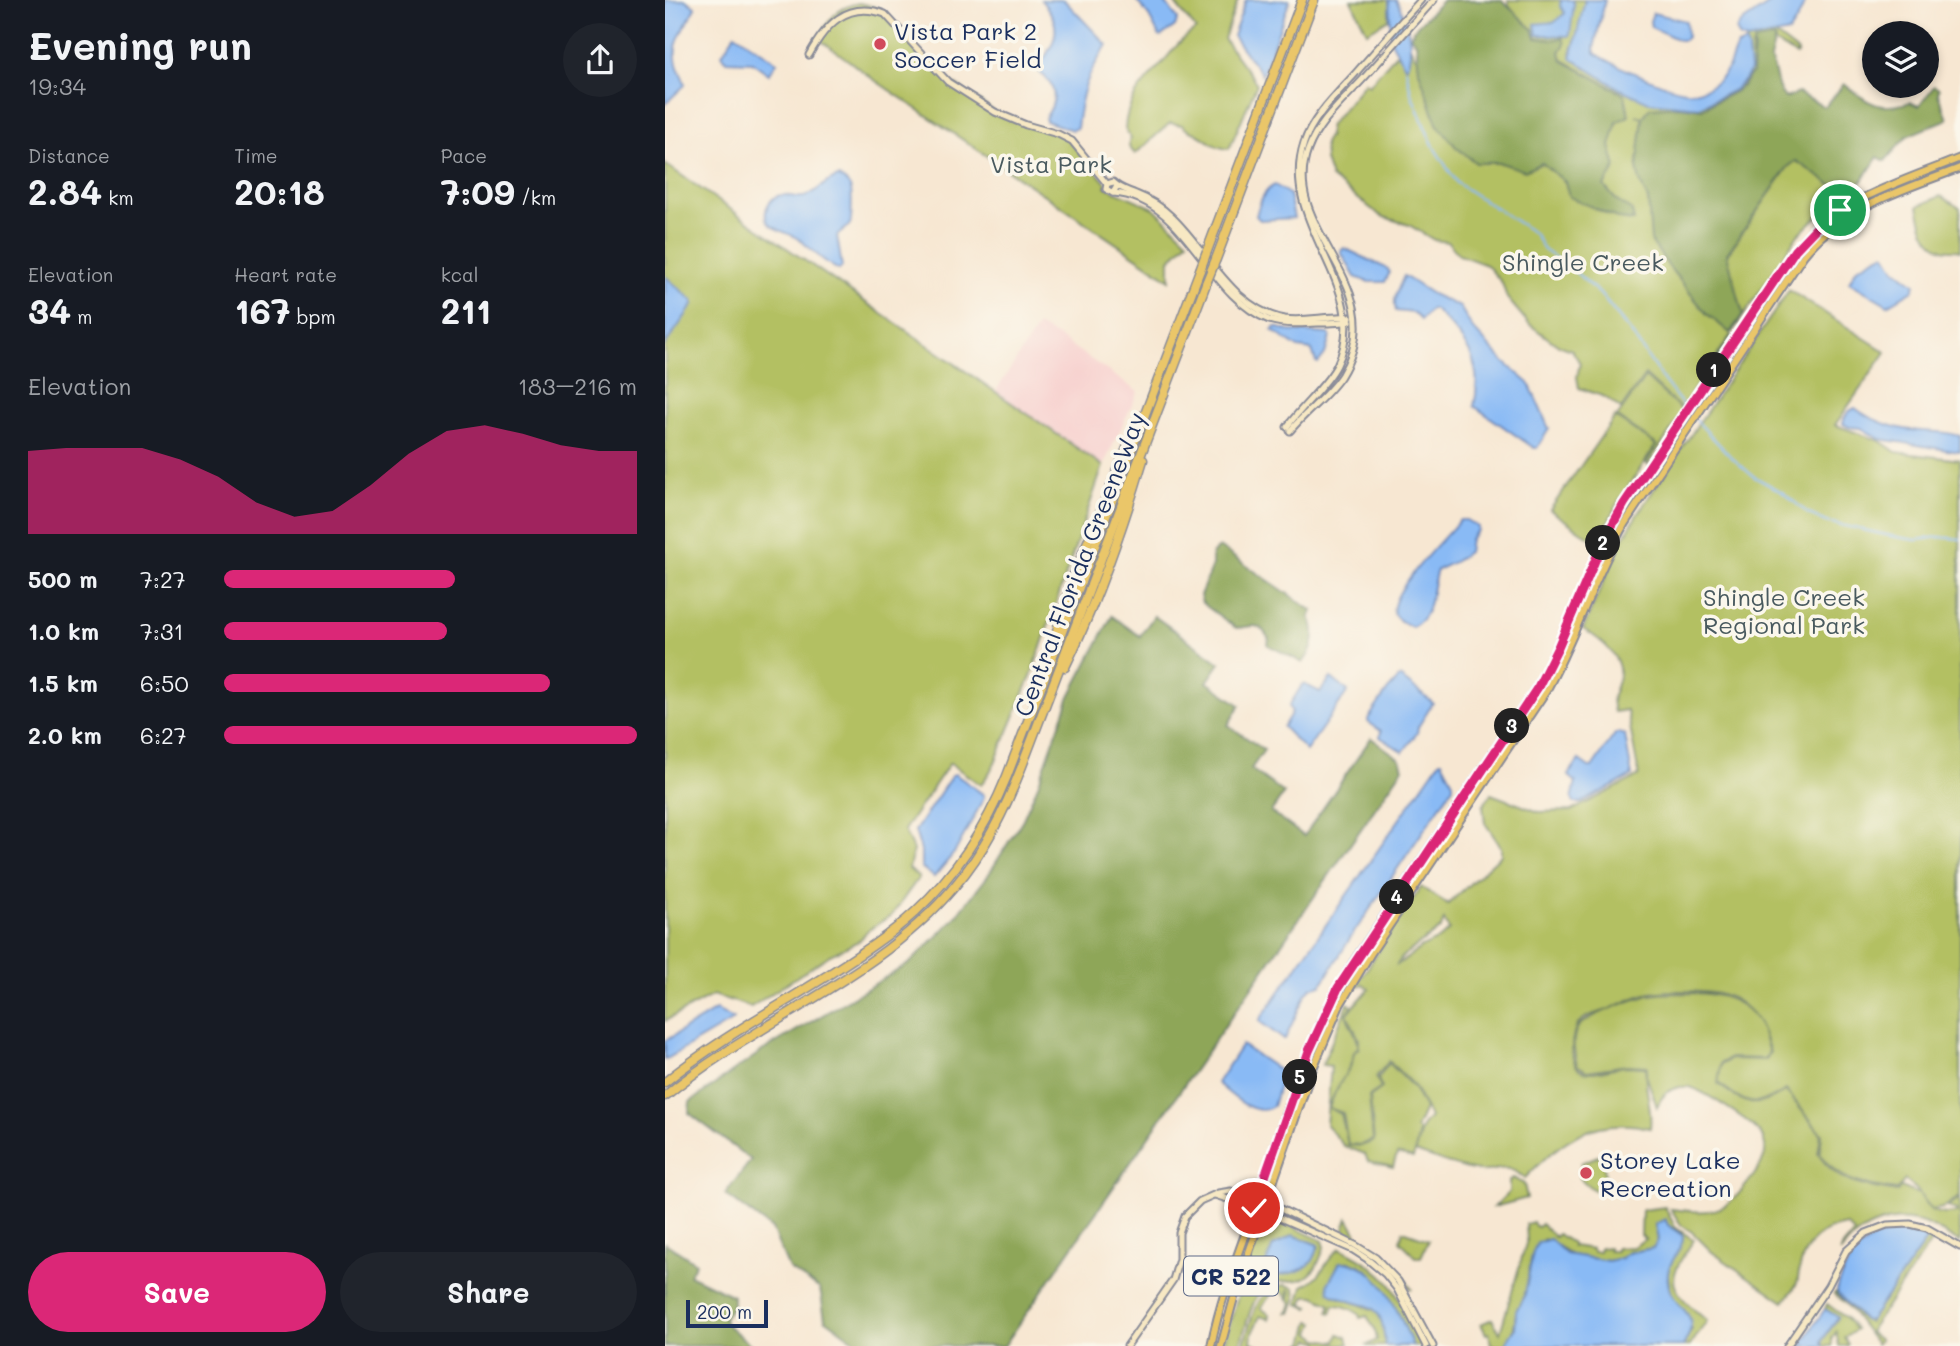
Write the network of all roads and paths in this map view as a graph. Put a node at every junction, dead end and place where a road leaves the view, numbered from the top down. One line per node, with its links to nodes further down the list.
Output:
1 (1302, 0): 16 (highway, Central Florida GreeneWay, bridge)
2 (1314, 0): 15 (highway, Central Florida GreeneWay, bridge)
3 (1421, 0): 14 (street)
4 (1434, 0): 13 (street)
5 (859, 3): 10 (street)
6 (846, 6): 7 (street)
7 (809, 55)
8 (1960, 158): 20 (main road, CR 522)
9 (1960, 168): 21 (main road, CR 522)
10 (1107, 184): 11 (street); 12 (street)
11 (1117, 186): 12 (street); 14 (street)
12 (1113, 193): 14 (street)
13 (1356, 318): 14 (street); 14 (street)
14 (1347, 319)
15 (744, 1041): 17 (highway); 18 (highway)
16 (665, 1080)
17 (665, 1096)
18 (665, 1102)
19 (1215, 1195): 20 (street); 22 (street); 25 (street)
20 (1258, 1198): 21 (street); 22 (main road, CR 522)
21 (1266, 1203): 23 (main road, CR 522); 29 (street)
22 (1254, 1208): 23 (street); 26 (main road, CR 522)
23 (1264, 1211): 27 (main road, CR 522); 28 (street)
24 (1960, 1247): 30 (street)
25 (1127, 1346)
26 (1211, 1346)
27 (1221, 1346)
28 (1426, 1346)
29 (1433, 1346)
30 (1787, 1346)

